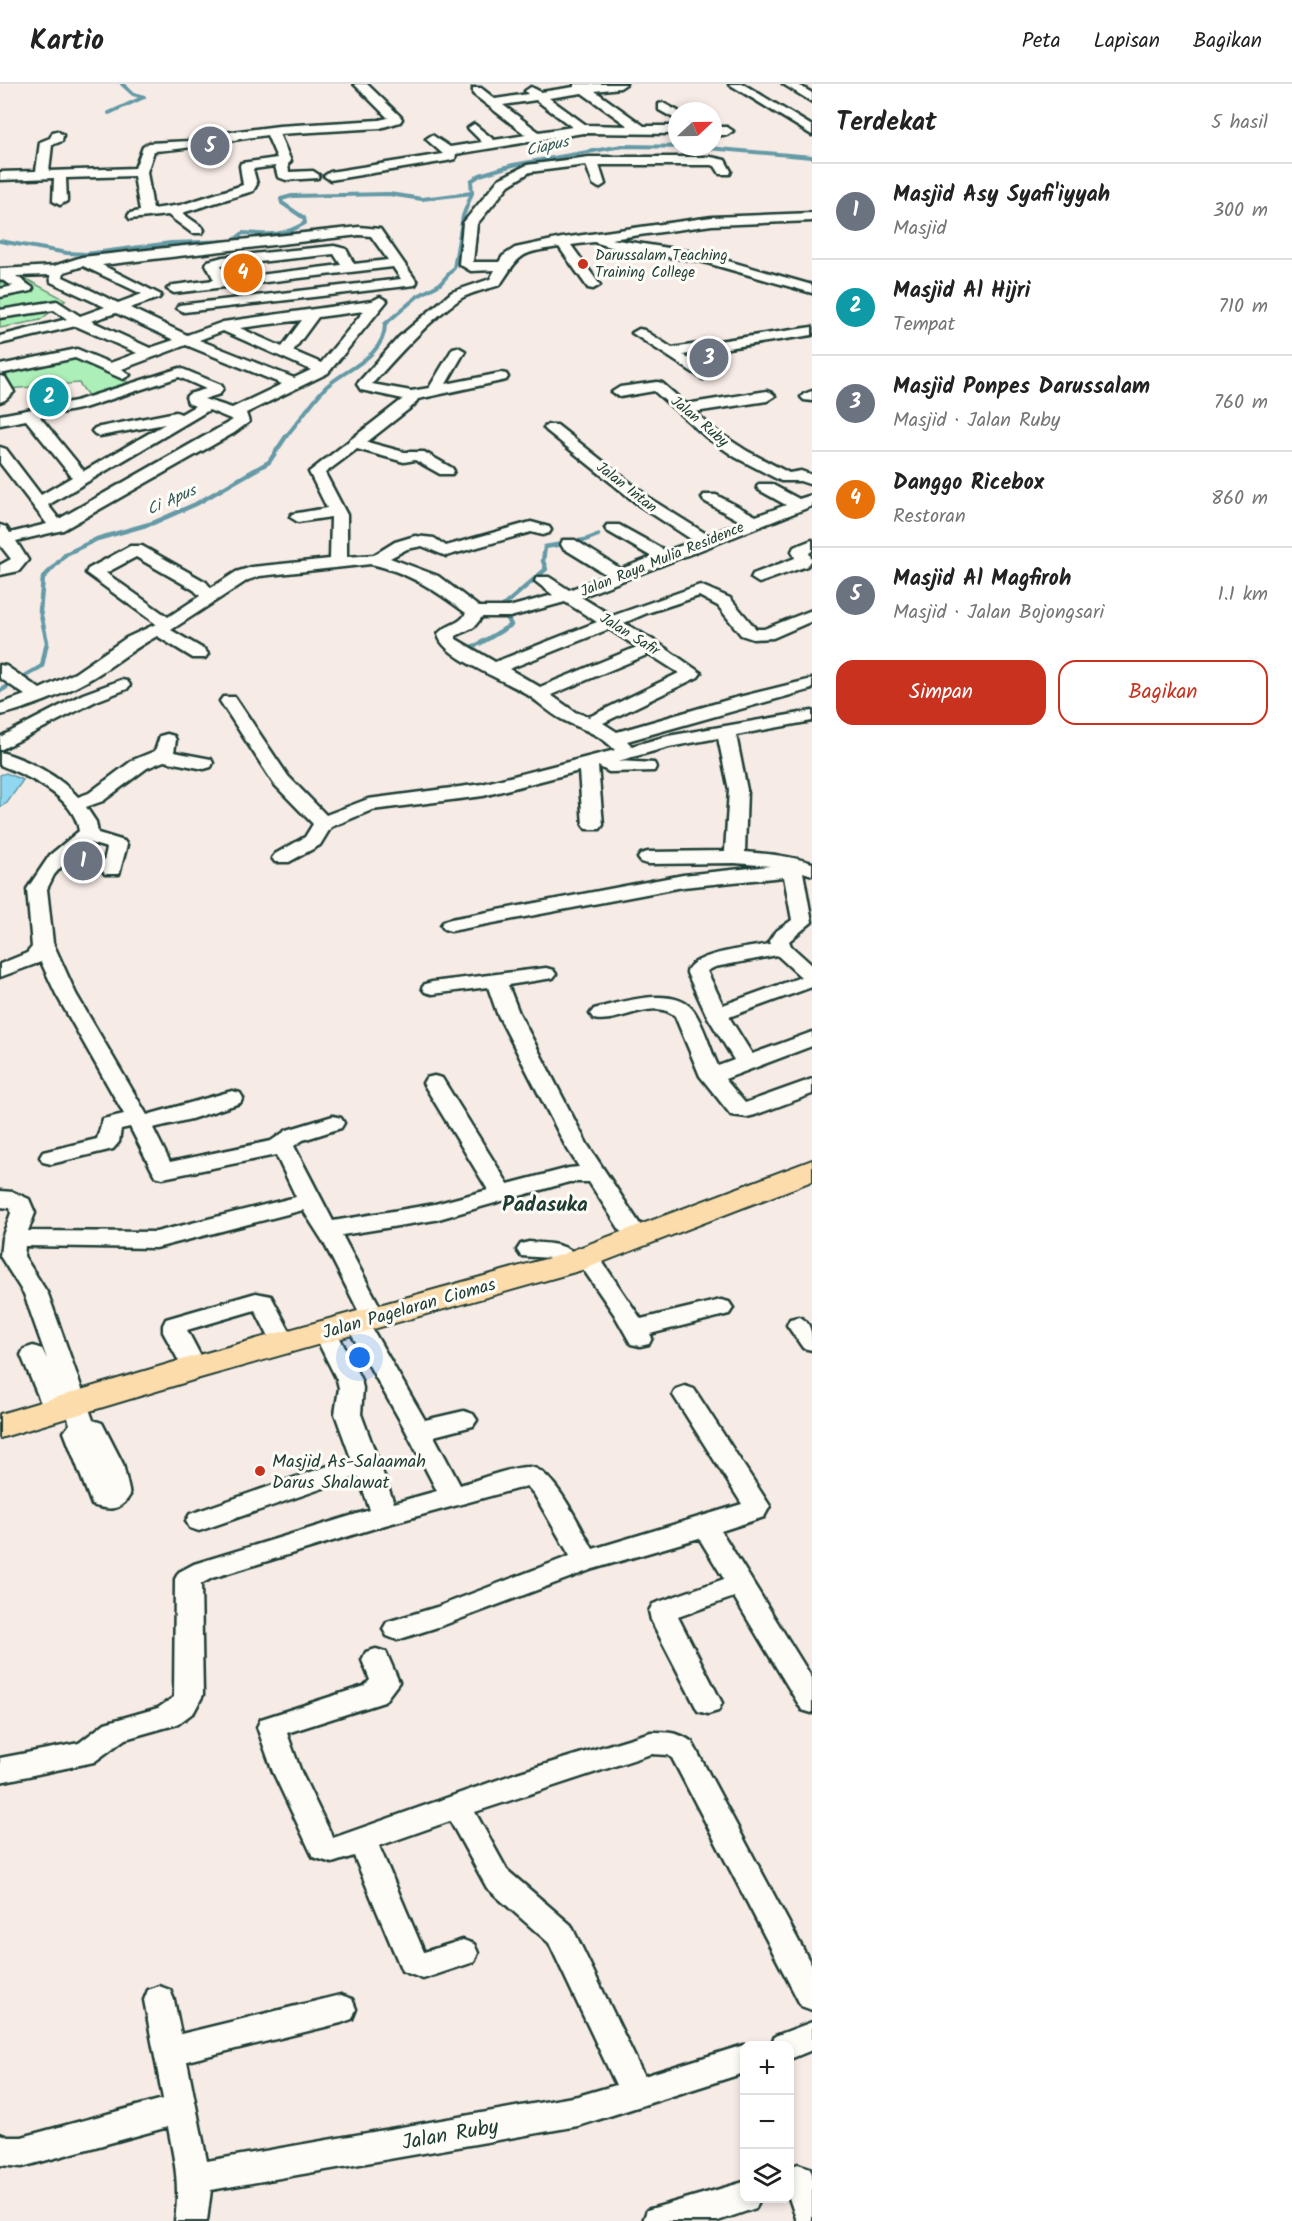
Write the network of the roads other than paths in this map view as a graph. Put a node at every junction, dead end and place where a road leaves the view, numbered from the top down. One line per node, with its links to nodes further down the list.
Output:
1 (360, 84): 17 (street)
2 (522, 84): 9 (street)
3 (620, 84): 6 (street)
4 (735, 84): 20 (street)
5 (789, 84): 8 (street)
6 (580, 87): 9 (street); 15 (street)
7 (477, 91): 10 (street)
8 (809, 94)
9 (539, 97): 10 (street); 14 (street)
10 (493, 103): 22 (street)
11 (663, 106): 12 (street)
12 (668, 110)
13 (474, 128): 24 (street)
14 (583, 129): 15 (street); 22 (street)
15 (642, 130): 16 (street)
16 (668, 130)
17 (271, 131): 27 (street); 28 (street)
18 (722, 131): 19 (street)
19 (726, 131)
20 (812, 131)
21 (57, 135): 32 (street)
22 (538, 138): 24 (street)
23 (432, 139): 25 (street)
24 (494, 145): 25 (street)
25 (448, 152): 34 (street)
26 (589, 161): 29 (street); 35 (street); 45 (street)
27 (281, 163): 33 (street); 37 (street)
28 (140, 171): 30 (street); 37 (street)
29 (725, 171)
30 (60, 175): 32 (street); 36 (street)
31 (0, 176): 32 (street)
32 (42, 176)
33 (313, 176)
34 (330, 176)
35 (599, 184)
36 (60, 201)
37 (171, 211): 39 (street)
38 (812, 217): 40 (street)
39 (197, 230)
40 (595, 238): 41 (street); 52 (street)
41 (562, 242): 45 (street); 51 (street)
42 (155, 252): 43 (street); 44 (street); 48 (street)
43 (88, 263): 47 (street); 54 (street)
44 (396, 263): 46 (street); 50 (street)
45 (503, 266): 83 (street)
46 (350, 268): 49 (street); 49 (street)
47 (57, 270): 53 (street); 56 (street)
48 (169, 279): 49 (street); 54 (street)
49 (222, 282)
50 (391, 285): 55 (street); 57 (street)
51 (593, 285)
52 (812, 290)
53 (0, 293)
54 (154, 296): 56 (street); 57 (street)
55 (377, 305): 59 (street); 75 (street)
56 (118, 308): 60 (street); 65 (street)
57 (184, 308): 61 (street)
58 (0, 314): 60 (street)
59 (313, 314): 61 (street); 68 (street)
60 (78, 321): 64 (street); 70 (street)
61 (223, 326): 65 (street); 68 (street)
62 (812, 331): 69 (street)
63 (639, 333): 69 (street)
64 (0, 340)
65 (187, 340): 67 (street); 70 (street)
66 (458, 351): 81 (street)
67 (212, 352): 72 (street); 79 (street)
68 (285, 353): 75 (street)
69 (670, 353): 76 (street)
70 (150, 354): 73 (street)
71 (254, 357): 79 (street)
72 (196, 358)
73 (109, 369): 74 (street); 80 (street)
74 (0, 370)
75 (322, 370): 79 (street)
76 (703, 375)
77 (501, 377): 81 (street)
78 (0, 380): 85 (street)
79 (299, 382): 88 (street)
80 (144, 384): 86 (street); 91 (street)
81 (435, 390): 83 (street)
82 (620, 392): 87 (street, Jalan Ruby)
83 (410, 396): 94 (street)
84 (767, 396): 87 (street)
85 (0, 397)
86 (206, 406): 88 (street); 90 (street)
87 (684, 409): 99 (street, Jalan Ruby)
88 (234, 413): 107 (street)
89 (30, 414): 91 (street); 92 (street); 98 (street)
90 (190, 415): 91 (street); 95 (street)
91 (89, 418): 95 (street)
92 (0, 420)
93 (552, 428): 111 (street, Jalan Intan)
94 (354, 442): 97 (street); 104 (street)
95 (122, 455): 98 (street)
96 (2, 457): 103 (street)
97 (446, 471)
98 (81, 478): 103 (street)
99 (812, 480)
100 (765, 487): 102 (street)
101 (710, 498): 106 (street)
102 (805, 502): 106 (street, Jalan Raya Mulia Residence)
103 (38, 504): 107 (street)
104 (337, 511): 105 (street); 116 (street)
105 (298, 517)
106 (754, 522): 111 (street, Jalan Raya Mulia Residence)
107 (57, 527): 110 (street)
108 (614, 528): 114 (street)
109 (543, 530): 115 (street)
110 (2, 536): 117 (street)
111 (706, 541): 114 (street, Jalan Raya Mulia Residence)
112 (569, 544): 118 (street)
113 (808, 551): 119 (street)
114 (664, 557): 118 (street, Jalan Raya Mulia Residence)
115 (377, 560): 116 (street); 123 (street)
116 (338, 563): 122 (street)
117 (0, 570)
118 (619, 575): 121 (street, Jalan Raya Mulia Residence)
119 (759, 578)
120 (543, 581): 121 (street, Jalan Safir)
121 (568, 596): 123 (street, Jalan Raya Mulia Residence); 125 (street, Jalan Safir)
122 (210, 597): 126 (street); 126 (street)
123 (476, 612): 131 (street)
124 (812, 615): 127 (street)
125 (611, 622): 127 (street); 129 (street, Jalan Safir); 131 (street)
126 (163, 627): 130 (street); 136 (street)
127 (757, 635): 128 (street)
128 (736, 644)
129 (652, 647): 135 (street); 140 (street, Jalan Safir)
130 (198, 654)
131 (494, 669): 135 (street)
132 (0, 670): 136 (street)
133 (812, 684): 143 (street)
134 (121, 685): 142 (street)
135 (538, 694): 140 (street)
136 (39, 696): 138 (street)
137 (229, 701): 149 (street)
138 (0, 710)
139 (812, 716): 141 (street)
140 (590, 723): 143 (street)
141 (726, 732): 143 (street); 152 (street)
142 (0, 744)
143 (622, 746): 146 (street)
144 (0, 758): 148 (street)
145 (204, 763): 148 (street)
146 (590, 764): 147 (street); 149 (street); 150 (street)
147 (647, 767)
148 (75, 804): 151 (street)
149 (323, 823): 153 (street)
150 (593, 825)
151 (86, 836): 157 (street); 159 (street)
152 (735, 857): 154 (street); 155 (street)
153 (282, 858)
154 (648, 858)
155 (791, 867): 156 (street); 158 (street); 160 (street)
156 (812, 869)
157 (112, 870)
158 (451, 925)
159 (44, 945): 161 (street); 174 (street)
160 (781, 948): 163 (street); 167 (street)
161 (0, 971)
162 (546, 974): 164 (street)
163 (812, 978): 167 (street)
164 (496, 980): 165 (street); 179 (street)
165 (432, 988)
166 (601, 1014): 170 (street)
167 (717, 1014): 169 (street)
168 (812, 1039): 169 (street)
169 (747, 1063): 170 (street)
170 (711, 1076): 172 (street)
171 (434, 1083): 180 (street)
172 (812, 1086)
173 (232, 1098): 174 (street)
174 (138, 1121): 176 (street); 177 (street)
175 (333, 1123): 176 (street)
176 (278, 1146): 182 (street)
177 (51, 1157)
178 (812, 1170): 185 (main road, Jalan Pagelaran Ciomas)
179 (593, 1174): 180 (street); 185 (street)
180 (502, 1194): 183 (street)
181 (0, 1199): 184 (street)
182 (310, 1201): 183 (street); 184 (street)
183 (328, 1230): 189 (street)
184 (14, 1238): 195 (street)
185 (637, 1238): 187 (main road, Jalan Pagelaran Ciomas)
186 (529, 1250): 187 (street)
187 (579, 1260): 188 (street); 189 (main road, Jalan Pagelaran Ciomas)
188 (721, 1308)
189 (366, 1321): 190 (main road, Jalan Pagelaran Ciomas); 198 (street)
190 (325, 1332): 191 (main road, Jalan Pagelaran Ciomas); 199 (street)
191 (284, 1343): 193 (main road, Jalan Pagelaran Ciomas); 193 (street)
192 (33, 1354): 195 (street)
193 (195, 1368): 195 (main road, Jalan Pagelaran Ciomas)
194 (685, 1395): 203 (street)
195 (71, 1413): 197 (main road, Jalan Pagelaran Ciomas)
196 (464, 1419): 198 (street)
197 (0, 1426)
198 (419, 1431): 200 (street)
199 (366, 1463): 201 (street); 202 (street)
200 (453, 1497): 201 (street); 204 (street)
201 (385, 1515): 210 (street)
202 (199, 1521)
203 (705, 1526): 204 (street); 205 (street)
204 (586, 1561): 206 (street)
205 (740, 1584): 208 (street); 209 (street)
206 (397, 1629)
207 (376, 1660): 212 (street)
208 (812, 1702)
209 (708, 1703)
210 (0, 1770)
211 (456, 1806): 212 (street); 214 (street); 221 (street)
212 (362, 1840): 213 (street)
213 (463, 1953)
214 (812, 1996)
215 (159, 2000): 219 (street)
216 (341, 2008): 219 (street)
217 (812, 2036): 218 (street)
218 (794, 2043)
219 (169, 2051): 222 (street)
220 (740, 2060): 221 (street, Jalan Ruby)
221 (637, 2094): 224 (street, Jalan Ruby)
222 (180, 2109): 223 (street); 224 (street)
223 (0, 2149)
224 (194, 2178): 228 (street)
225 (800, 2179): 227 (street)
226 (740, 2198): 229 (street)
227 (812, 2217)
228 (191, 2221)
229 (658, 2221)

